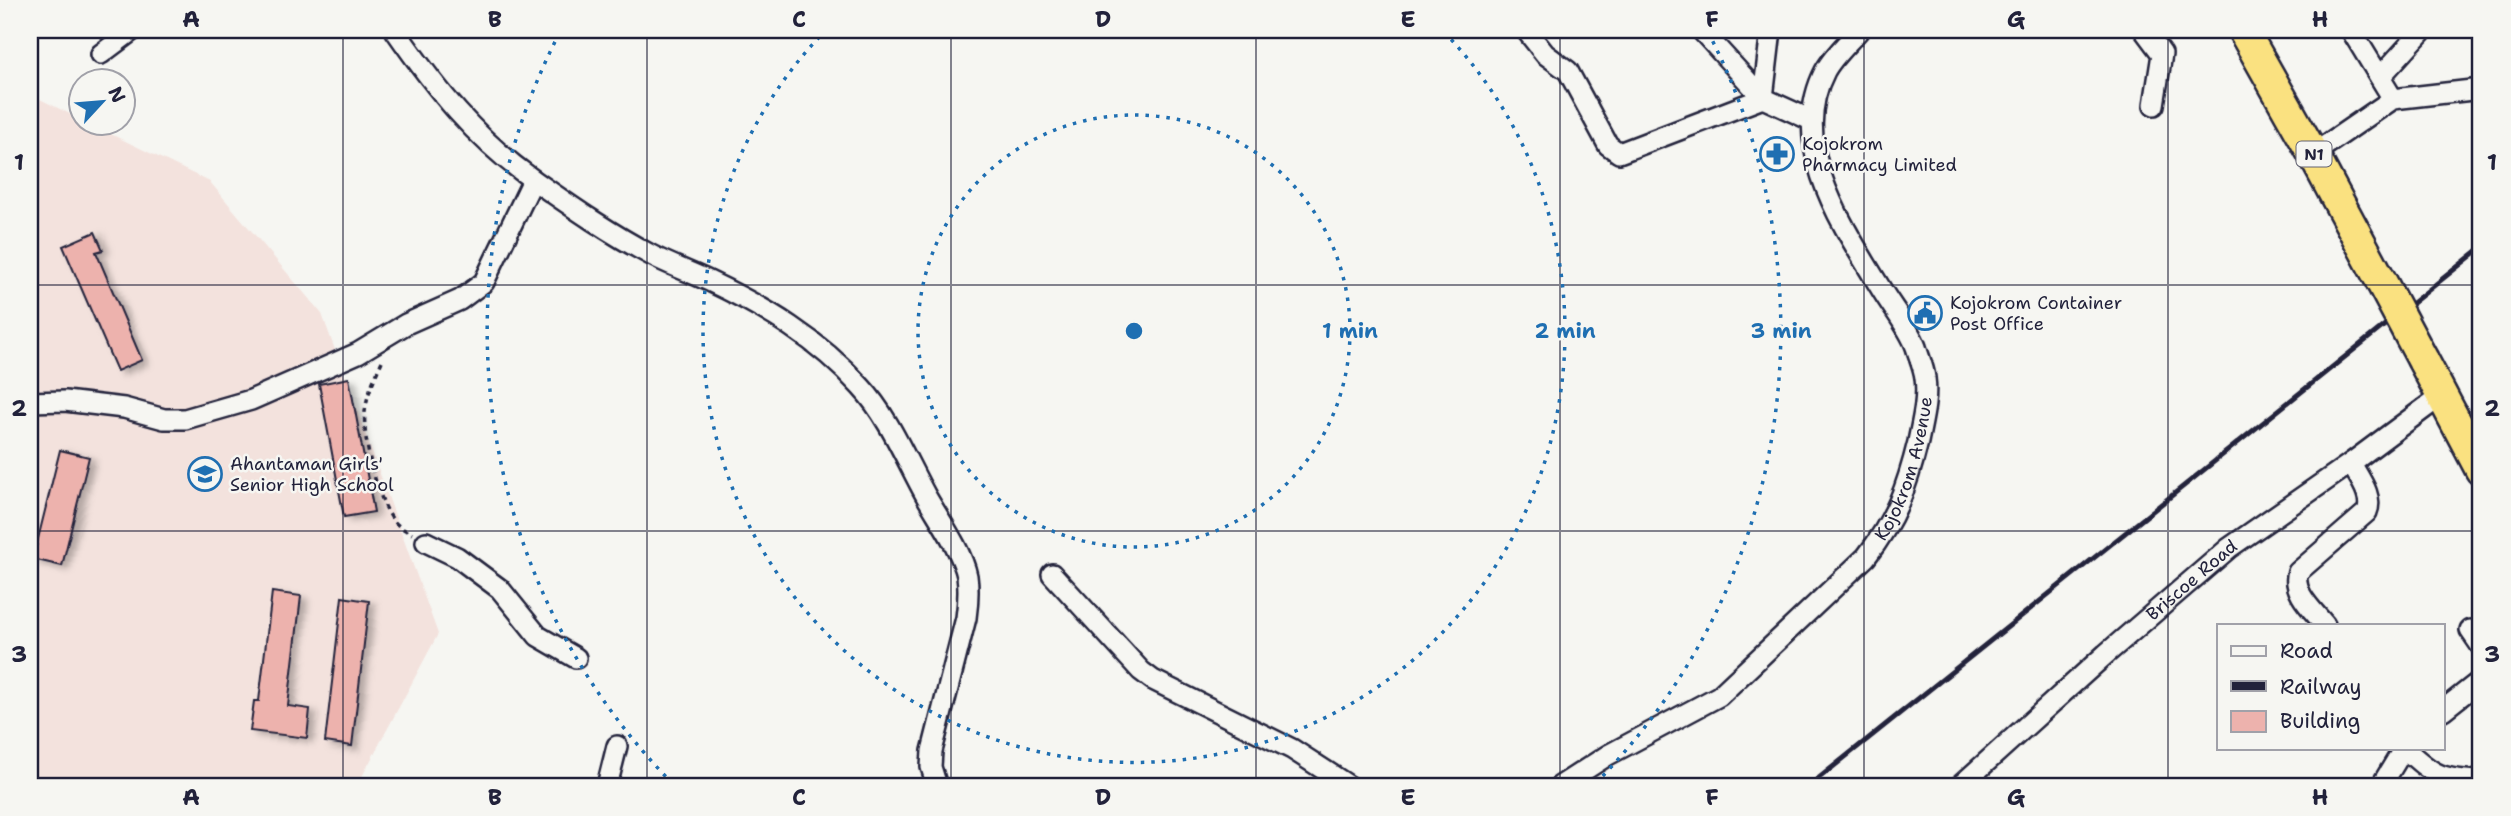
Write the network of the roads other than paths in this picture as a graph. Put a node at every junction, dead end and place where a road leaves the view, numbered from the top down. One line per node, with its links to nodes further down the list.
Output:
1 (133, 30): 11 (street)
2 (395, 30): 19 (street)
3 (1526, 30): 14 (street)
4 (1701, 30): 14 (street)
5 (1772, 30): 14 (street)
6 (1859, 30): 17 (street, Kojokrom Avenue)
7 (2144, 30): 16 (street)
8 (2243, 30): 18 (highway, N1)
9 (2351, 30): 12 (street)
10 (2423, 30): 12 (street)
11 (101, 54)
12 (2380, 77): 15 (street)
13 (2481, 89): 15 (street)
14 (1763, 98): 17 (street)
15 (2393, 99): 18 (street)
16 (2154, 105)
17 (1811, 120): 37 (street, Kojokrom Avenue)
18 (2313, 154): 20 (highway, N1, bridge)
19 (533, 180): 21 (street); 35 (street)
20 (2441, 396): 22 (street, Briscoe Road); 23 (highway, N1)
21 (30, 402)
22 (2351, 463): 26 (street); 38 (street, Briscoe Road)
23 (2481, 470)
24 (426, 542): 27 (street)
25 (1052, 574): 36 (street)
26 (2324, 624)
27 (576, 658)
28 (2481, 680): 29 (street)
29 (2444, 709)
30 (617, 746): 34 (street)
31 (2403, 750): 39 (street)
32 (2406, 750): 33 (street)
33 (2481, 781)
34 (607, 786)
35 (937, 786)
36 (1349, 786)
37 (1560, 786)
38 (1960, 786)
39 (2381, 786)

